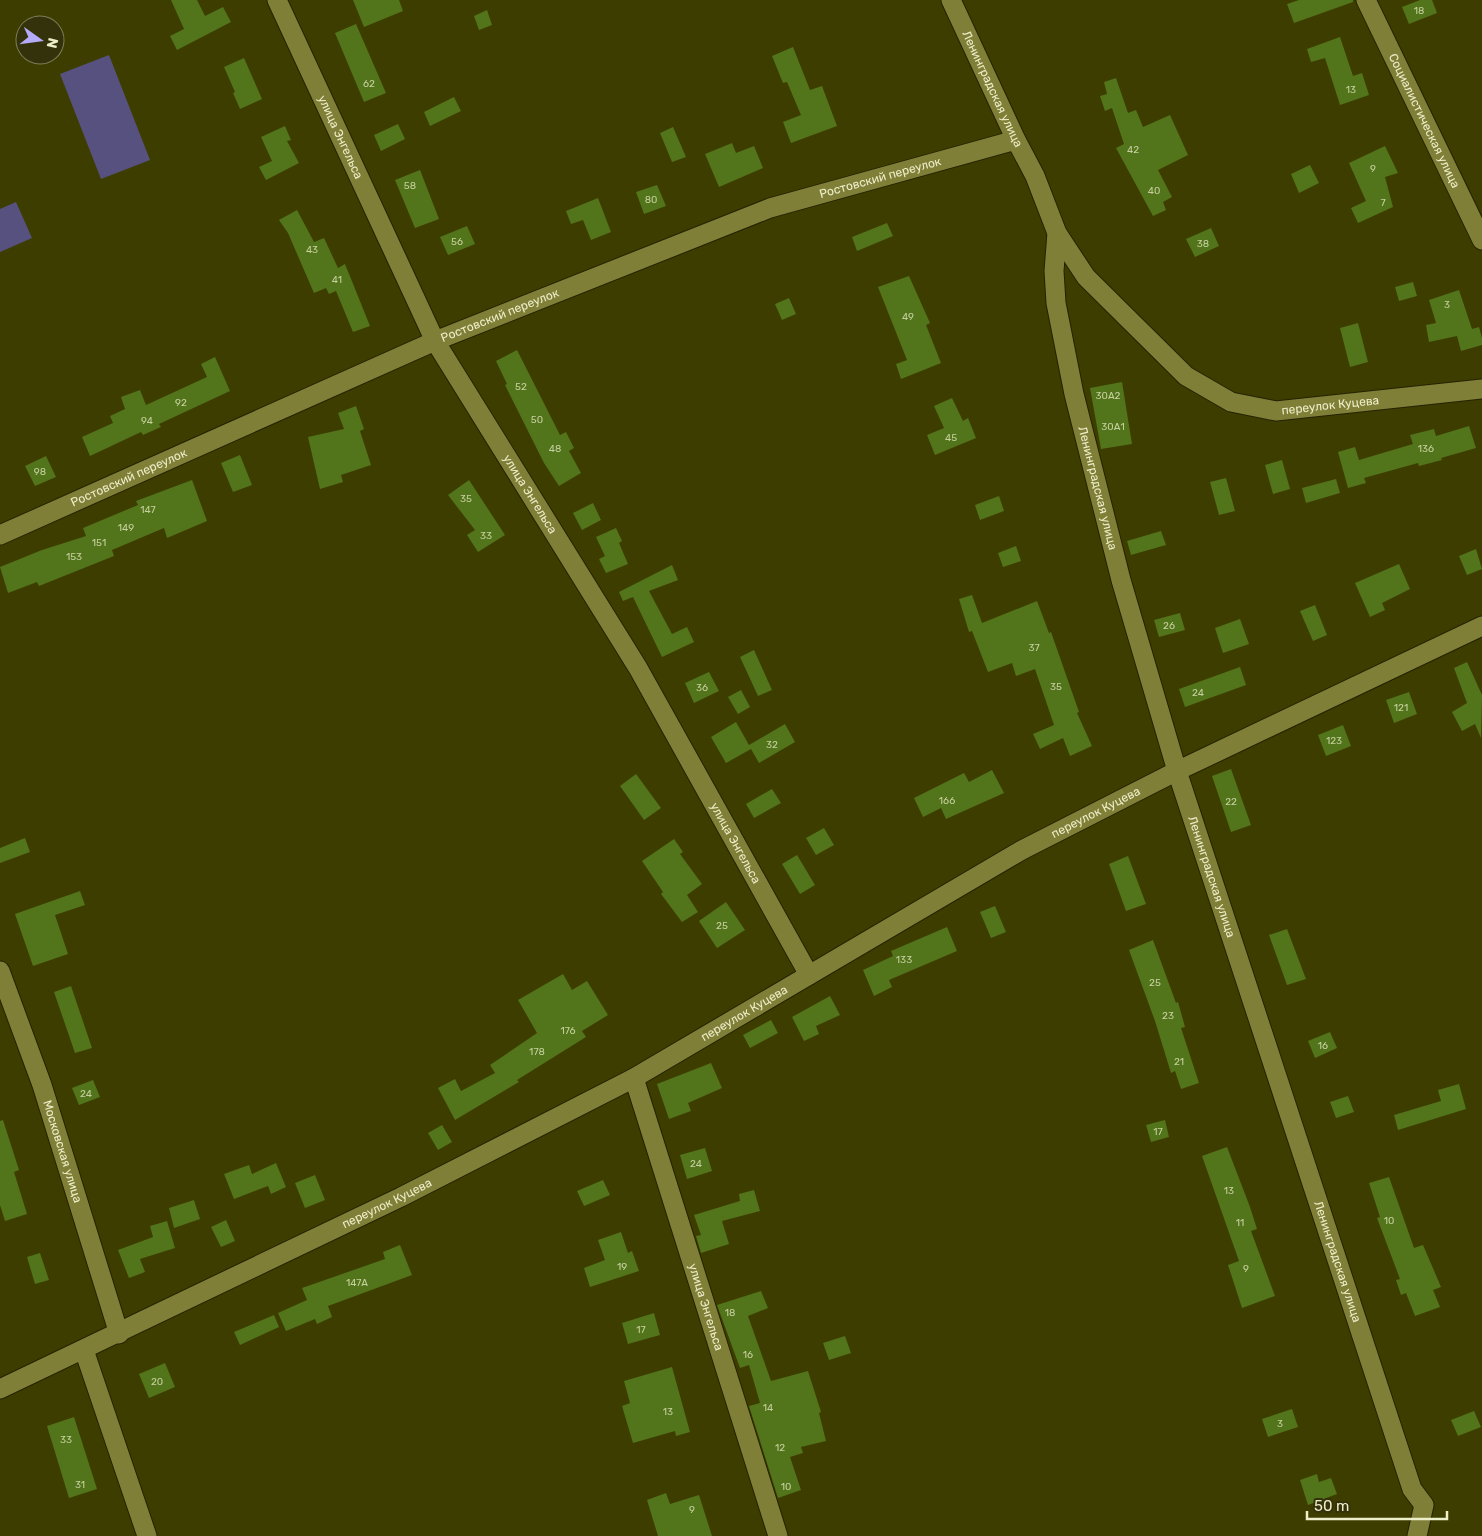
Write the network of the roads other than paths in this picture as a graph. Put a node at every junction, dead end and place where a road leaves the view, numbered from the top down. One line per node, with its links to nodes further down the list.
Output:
1 (277, 0): 7 (street, улица Энгельса)
2 (951, 0): 4 (street, Ленинградская улица)
3 (1366, 0): 6 (street, Социалистическая улица)
4 (1016, 140): 5 (street, Ленинградская улица); 7 (street, Ростовский переулок)
5 (1057, 232): 8 (street, Ленинградская улица); 12 (street, Ленинградская улица)
6 (1482, 240)
7 (435, 342): 10 (street, Ростовский переулок); 14 (street, улица Энгельса)
8 (1186, 376): 9 (street, переулок Куцева)
9 (1482, 389)
10 (0, 535)
11 (1482, 626): 12 (street, переулок Куцева)
12 (1177, 771): 14 (street, переулок Куцева); 21 (street, Ленинградская улица)
13 (0, 971): 16 (street, Московская улица)
14 (809, 975): 15 (street, переулок Куцева)
15 (634, 1078): 16 (street, переулок Куцева); 20 (street, улица Энгельса)
16 (119, 1334): 17 (street, переулок Куцева)
17 (84, 1350): 18 (street, переулок Куцева); 19 (street)
18 (0, 1389)
19 (147, 1536)
20 (778, 1536)
21 (1417, 1536)

